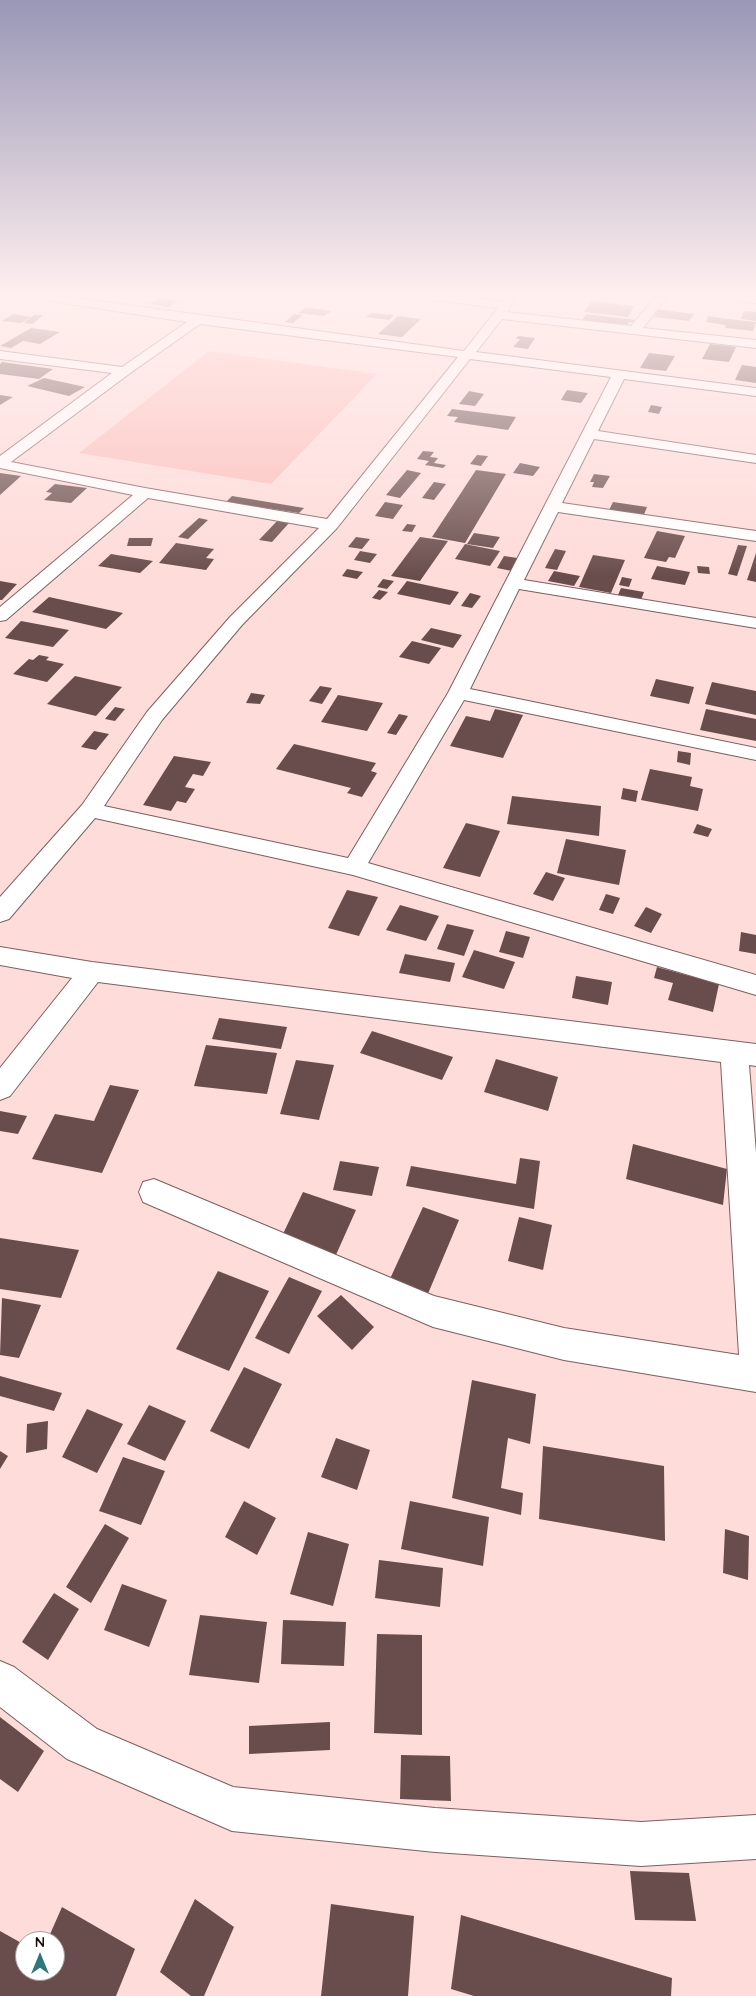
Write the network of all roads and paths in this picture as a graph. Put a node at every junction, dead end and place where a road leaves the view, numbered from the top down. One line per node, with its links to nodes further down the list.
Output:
1 (100, 390): 8 (street)
2 (439, 390): 11 (street)
3 (611, 390): 6 (street)
4 (741, 390): 5 (street)
5 (756, 392)
6 (588, 434): 7 (street); 10 (street)
7 (756, 459)
8 (0, 464): 9 (street)
9 (145, 493): 11 (street); 14 (street)
10 (552, 506): 12 (street); 13 (street)
11 (332, 525): 18 (street)
12 (756, 536)
13 (513, 584): 15 (street); 16 (street)
14 (0, 616)
15 (756, 623)
16 (458, 693): 17 (street); 19 (street)
17 (756, 754)
18 (90, 810): 19 (street); 20 (street)
19 (354, 867): 23 (street)
20 (0, 913)
21 (0, 956): 22 (street)
22 (92, 972): 24 (street); 25 (street)
23 (756, 985)
24 (745, 1053): 27 (street)
25 (0, 1088)
26 (154, 1192): 28 (street)
27 (756, 1360)
28 (756, 1375)
29 (0, 1681): 30 (street)
30 (756, 1837)

